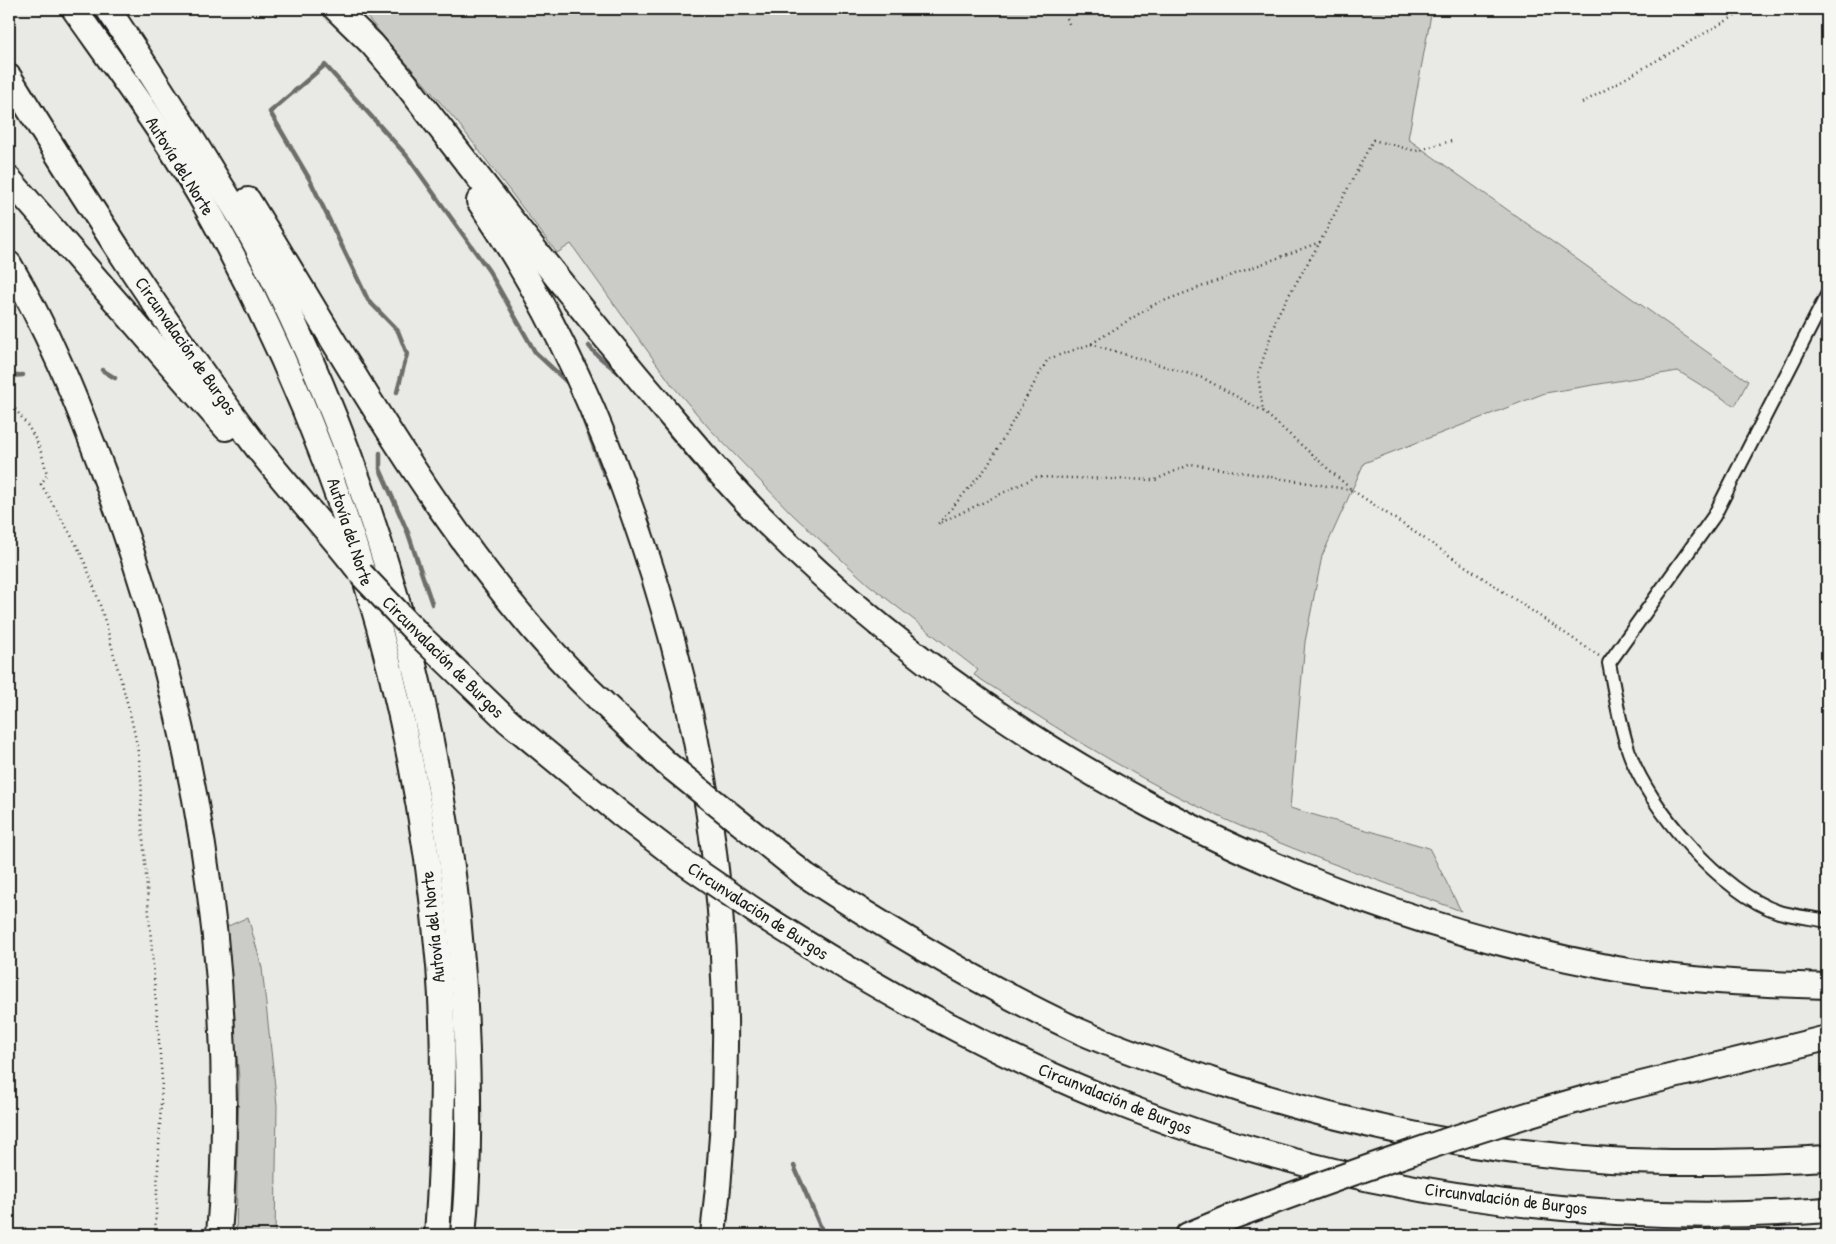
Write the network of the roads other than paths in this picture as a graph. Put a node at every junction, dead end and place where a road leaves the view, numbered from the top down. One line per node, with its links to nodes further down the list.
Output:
1 (74, 9): 15 (highway, Autovía del Norte)
2 (109, 9): 12 (highway, bridge); 16 (highway, Autovía del Norte)
3 (335, 9): 10 (highway); 17 (highway)
4 (9, 77): 8 (highway, Circunvalación de Burgos)
5 (9, 178): 8 (highway)
6 (9, 264): 14 (highway)
7 (1827, 295): 9 (street)
8 (361, 574): 13 (highway, Circunvalación de Burgos, bridge)
9 (1827, 922)
10 (1827, 986)
11 (1827, 1038): 18 (highway, bridge)
12 (1827, 1158)
13 (1827, 1210)
14 (219, 1235)
15 (437, 1235)
16 (463, 1235)
17 (713, 1235)
18 (1188, 1235)

